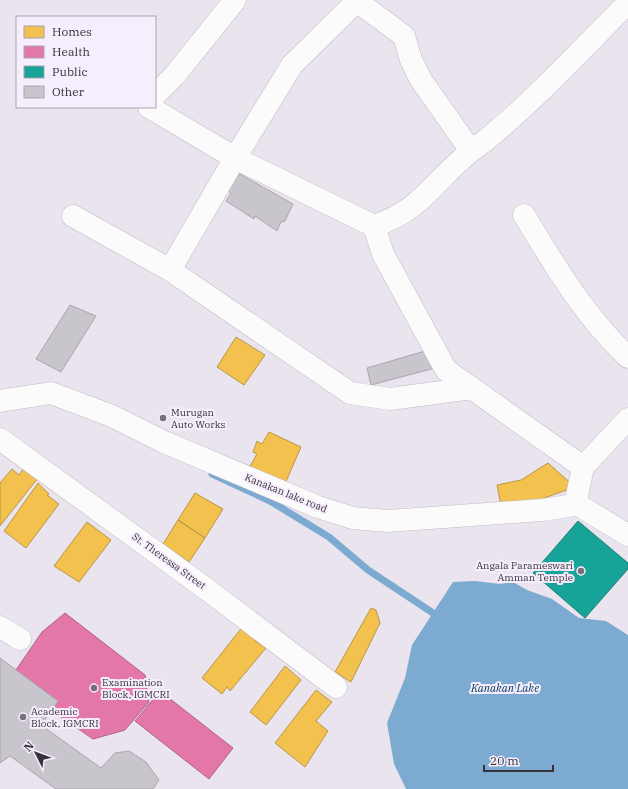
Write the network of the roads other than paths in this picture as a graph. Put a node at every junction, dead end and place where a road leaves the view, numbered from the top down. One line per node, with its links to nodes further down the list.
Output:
1 (235, 0): 4 (street)
2 (356, 1): 6 (street); 7 (street)
3 (628, 4): 6 (street)
4 (156, 94)
5 (151, 108): 7 (street)
6 (471, 151): 10 (street)
7 (235, 158): 10 (street); 11 (street)
8 (73, 216): 11 (street)
9 (524, 216): 12 (street)
10 (374, 226): 13 (street)
11 (170, 270): 13 (street)
12 (628, 357)
13 (472, 388): 17 (street)
14 (0, 401): 18 (street, Kanakan lake road)
15 (628, 419): 17 (street)
16 (0, 439): 22 (street, St. Theressa Street)
17 (583, 467): 18 (street)
18 (575, 505): 19 (street)
19 (628, 535)
20 (0, 627): 21 (street)
21 (20, 639)
22 (336, 687)

